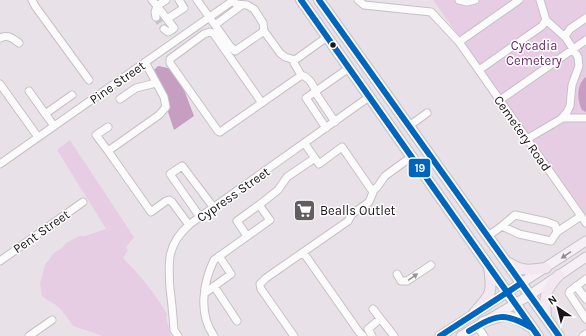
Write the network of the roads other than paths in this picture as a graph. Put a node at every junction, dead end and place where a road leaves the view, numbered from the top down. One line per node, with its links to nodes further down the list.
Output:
1 (32, 0): 37 (street)
2 (166, 0): 14 (street)
3 (179, 0): 20 (street)
4 (197, 0): 18 (street)
5 (233, 0): 15 (street); 18 (street, Pine Street)
6 (301, 0): 26 (highway)
7 (316, 0): 16 (highway)
8 (319, 0): 16 (highway)
9 (358, 0): 29 (street, Cemetery Road)
10 (459, 0): 11 (street)
11 (474, 0)
12 (519, 0): 29 (street)
13 (544, 1): 21 (street)
14 (155, 3): 17 (street); 20 (street)
15 (242, 5): 22 (street); 24 (street)
16 (331, 16): 53 (highway)
17 (156, 17)
18 (210, 17): 22 (street); 33 (street, Pine Street)
19 (586, 18): 25 (street)
20 (167, 19): 23 (street)
21 (546, 20): 25 (street); 35 (street)
22 (215, 25): 24 (street)
23 (164, 29)
24 (264, 30): 32 (street)
25 (565, 36): 31 (street)
26 (327, 37): 32 (street); 34 (highway)
27 (0, 38): 30 (street)
28 (586, 40): 31 (street)
29 (459, 42): 35 (street, Cemetery Road)
30 (19, 43)
31 (573, 49): 45 (street); 49 (street)
32 (295, 60): 36 (street)
33 (145, 62): 38 (street); 52 (street, Pine Street)
34 (349, 68): 41 (street); 43 (highway)
35 (479, 73): 45 (street, Cemetery Road)
36 (301, 75): 41 (street); 46 (street)
37 (89, 80)
38 (156, 83): 44 (street); 59 (street)
39 (0, 84): 56 (street)
40 (29, 91): 48 (street)
41 (316, 91): 51 (street); 55 (street)
42 (72, 95): 48 (street)
43 (370, 97): 51 (street, Cypress Street); 60 (highway)
44 (120, 99)
45 (500, 100): 57 (street, Cemetery Road)
46 (262, 104): 46 (street)
47 (427, 113): 53 (street)
48 (45, 114): 52 (street)
49 (563, 118): 50 (street); 57 (street)
50 (586, 118)
51 (335, 122): 55 (street, Cypress Street)
52 (54, 126): 56 (street, Pine Street)
53 (409, 126): 74 (highway)
54 (108, 127): 59 (street)
55 (326, 128): 58 (street, Cypress Street)
56 (38, 137): 62 (street, Pine Street)
57 (527, 138): 67 (street, Cemetery Road)
58 (305, 144): 61 (street); 66 (street, Cypress Street)
59 (108, 151): 70 (street)
60 (411, 157): 63 (street); 82 (highway)
61 (315, 158): 63 (street); 65 (street)
62 (0, 164)
63 (373, 192): 76 (street)
64 (83, 202): 79 (street, Pent Street)
65 (259, 205): 73 (street); 73 (street)
66 (214, 208): 68 (street, Cypress Street); 68 (street)
67 (581, 216): 69 (street, Cemetery Road); 72 (street)
68 (200, 217): 70 (street, Cypress Street)
69 (586, 223)
70 (189, 225): 104 (street, Cypress Street)
71 (502, 226): 72 (street); 72 (street); 74 (street)
72 (557, 232)
73 (247, 236): 77 (street)
74 (488, 236): 80 (highway)
75 (586, 241): 83 (main road, one-way to 83)
76 (304, 252): 106 (street); 109 (street)
77 (219, 256): 88 (street); 91 (street)
78 (586, 257): 85 (main road)
79 (0, 261)
80 (506, 261): 83 (highway); 87 (highway)
81 (431, 265): 84 (street, one-way to 81)
82 (488, 266): 90 (highway); 96 (highway)
83 (546, 268): 87 (main road)
84 (397, 274)
85 (559, 275): 92 (main road); 97 (highway)
86 (586, 279): 89 (street)
87 (522, 283): 90 (main road); 92 (highway)
88 (214, 286): 91 (street); 101 (street)
89 (576, 286): 93 (street); 99 (street)
90 (507, 292): 94 (highway); 96 (main road)
91 (205, 293): 108 (street)
92 (530, 295): 94 (main road); 97 (highway)
93 (586, 300)
94 (516, 304): 102 (main road); 103 (highway)
95 (373, 309): 98 (street)
96 (474, 313): 112 (main road)
97 (546, 318): 115 (highway)
98 (380, 319): 110 (street); 111 (street)
99 (586, 319)
100 (52, 320): 107 (street)
101 (237, 321)
102 (480, 324): 103 (highway); 113 (main road); 114 (street)
103 (536, 333)
104 (176, 334)
105 (586, 334): 116 (street)
106 (360, 335)
107 (29, 336)
108 (214, 336)
109 (294, 336)
110 (372, 336)
111 (394, 336)
112 (440, 336)
113 (462, 336)
114 (484, 336)
115 (559, 336)
116 (583, 336)

